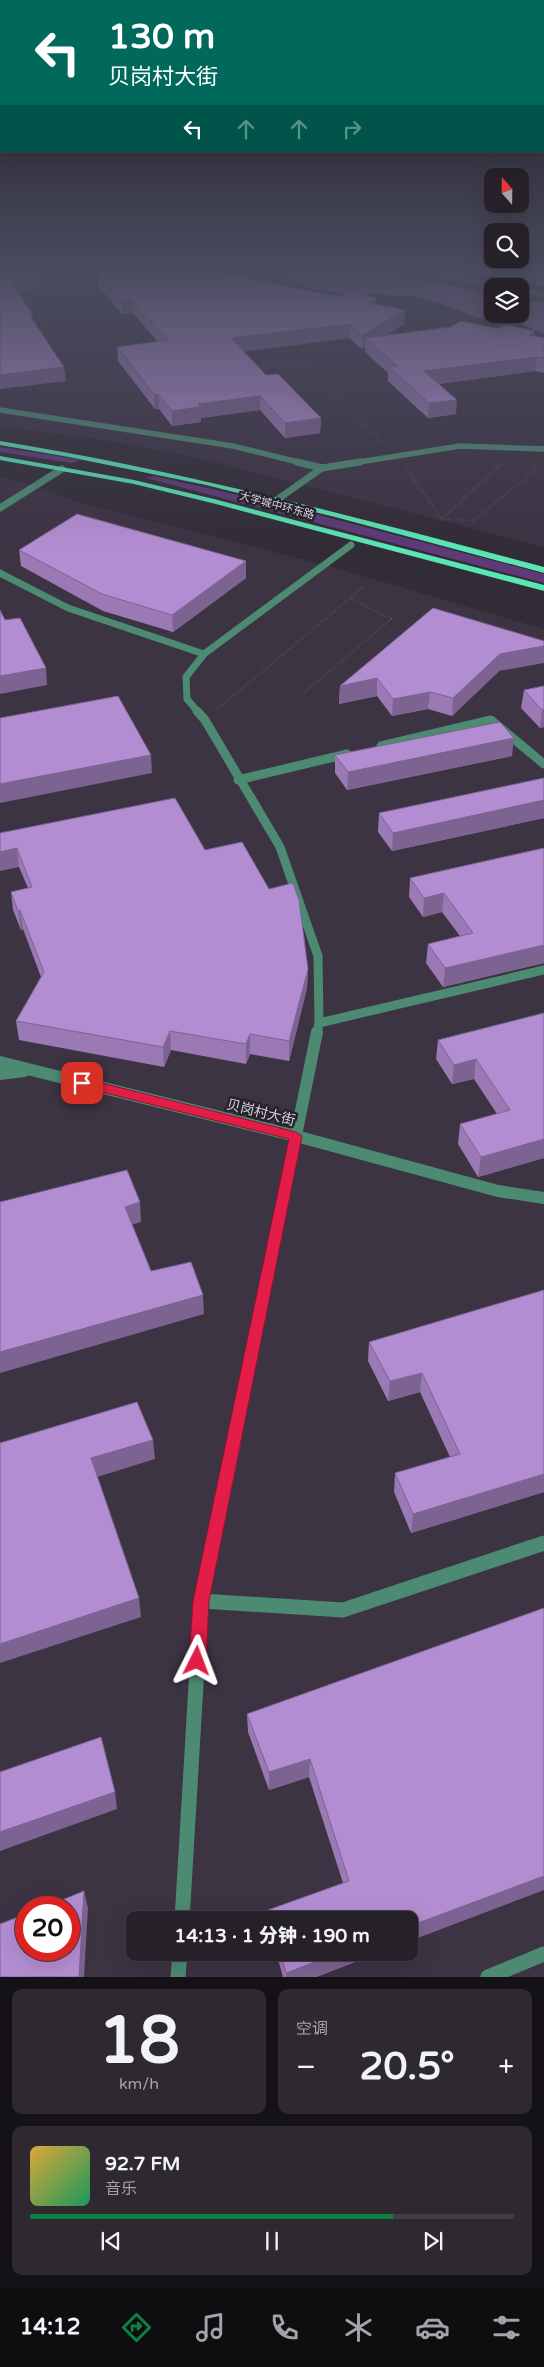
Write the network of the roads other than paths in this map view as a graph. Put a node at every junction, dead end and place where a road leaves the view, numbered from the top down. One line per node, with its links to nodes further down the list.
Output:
1 (0, 410): 7 (lane)
2 (0, 443): 5 (main road, 大学城中环东路)
3 (543, 450): 7 (lane)
4 (0, 458): 8 (main road, 大学城中环东路)
5 (93, 458): 6 (main road, 大学城中环东路); 9 (main road)
6 (145, 468): 10 (main road); 11 (main road, 大学城中环东路)
7 (322, 468): 11 (lane)
8 (62, 469): 9 (main road, 大学城中环东路); 12 (lane)
9 (75, 471): 10 (main road, 大学城中环东路)
10 (128, 481): 16 (main road, 大学城中环东路)
11 (278, 499): 14 (main road, 大学城中环东路)
12 (0, 508)
13 (352, 545): 17 (lane)
14 (544, 570)
15 (0, 573): 17 (lane)
16 (544, 588)
17 (204, 654): 21 (lane)
18 (374, 748): 20 (lane)
19 (355, 752): 21 (lane)
20 (544, 764)
21 (238, 780): 23 (lane)
22 (544, 970): 23 (lane)
23 (319, 1023): 27 (lane)
24 (0, 1062): 25 (lane, 贝岗村大街)
25 (37, 1072): 26 (lane); 27 (lane, 贝岗村大街)
26 (0, 1074)
27 (296, 1136): 28 (lane, 贝岗村大街); 30 (lane)
28 (544, 1198)
29 (544, 1543): 30 (lane)
30 (201, 1601): 31 (lane)
31 (183, 1911)
32 (544, 1954): 35 (lane)
33 (179, 1961): 34 (lane)
34 (178, 1977)
35 (488, 1977)

